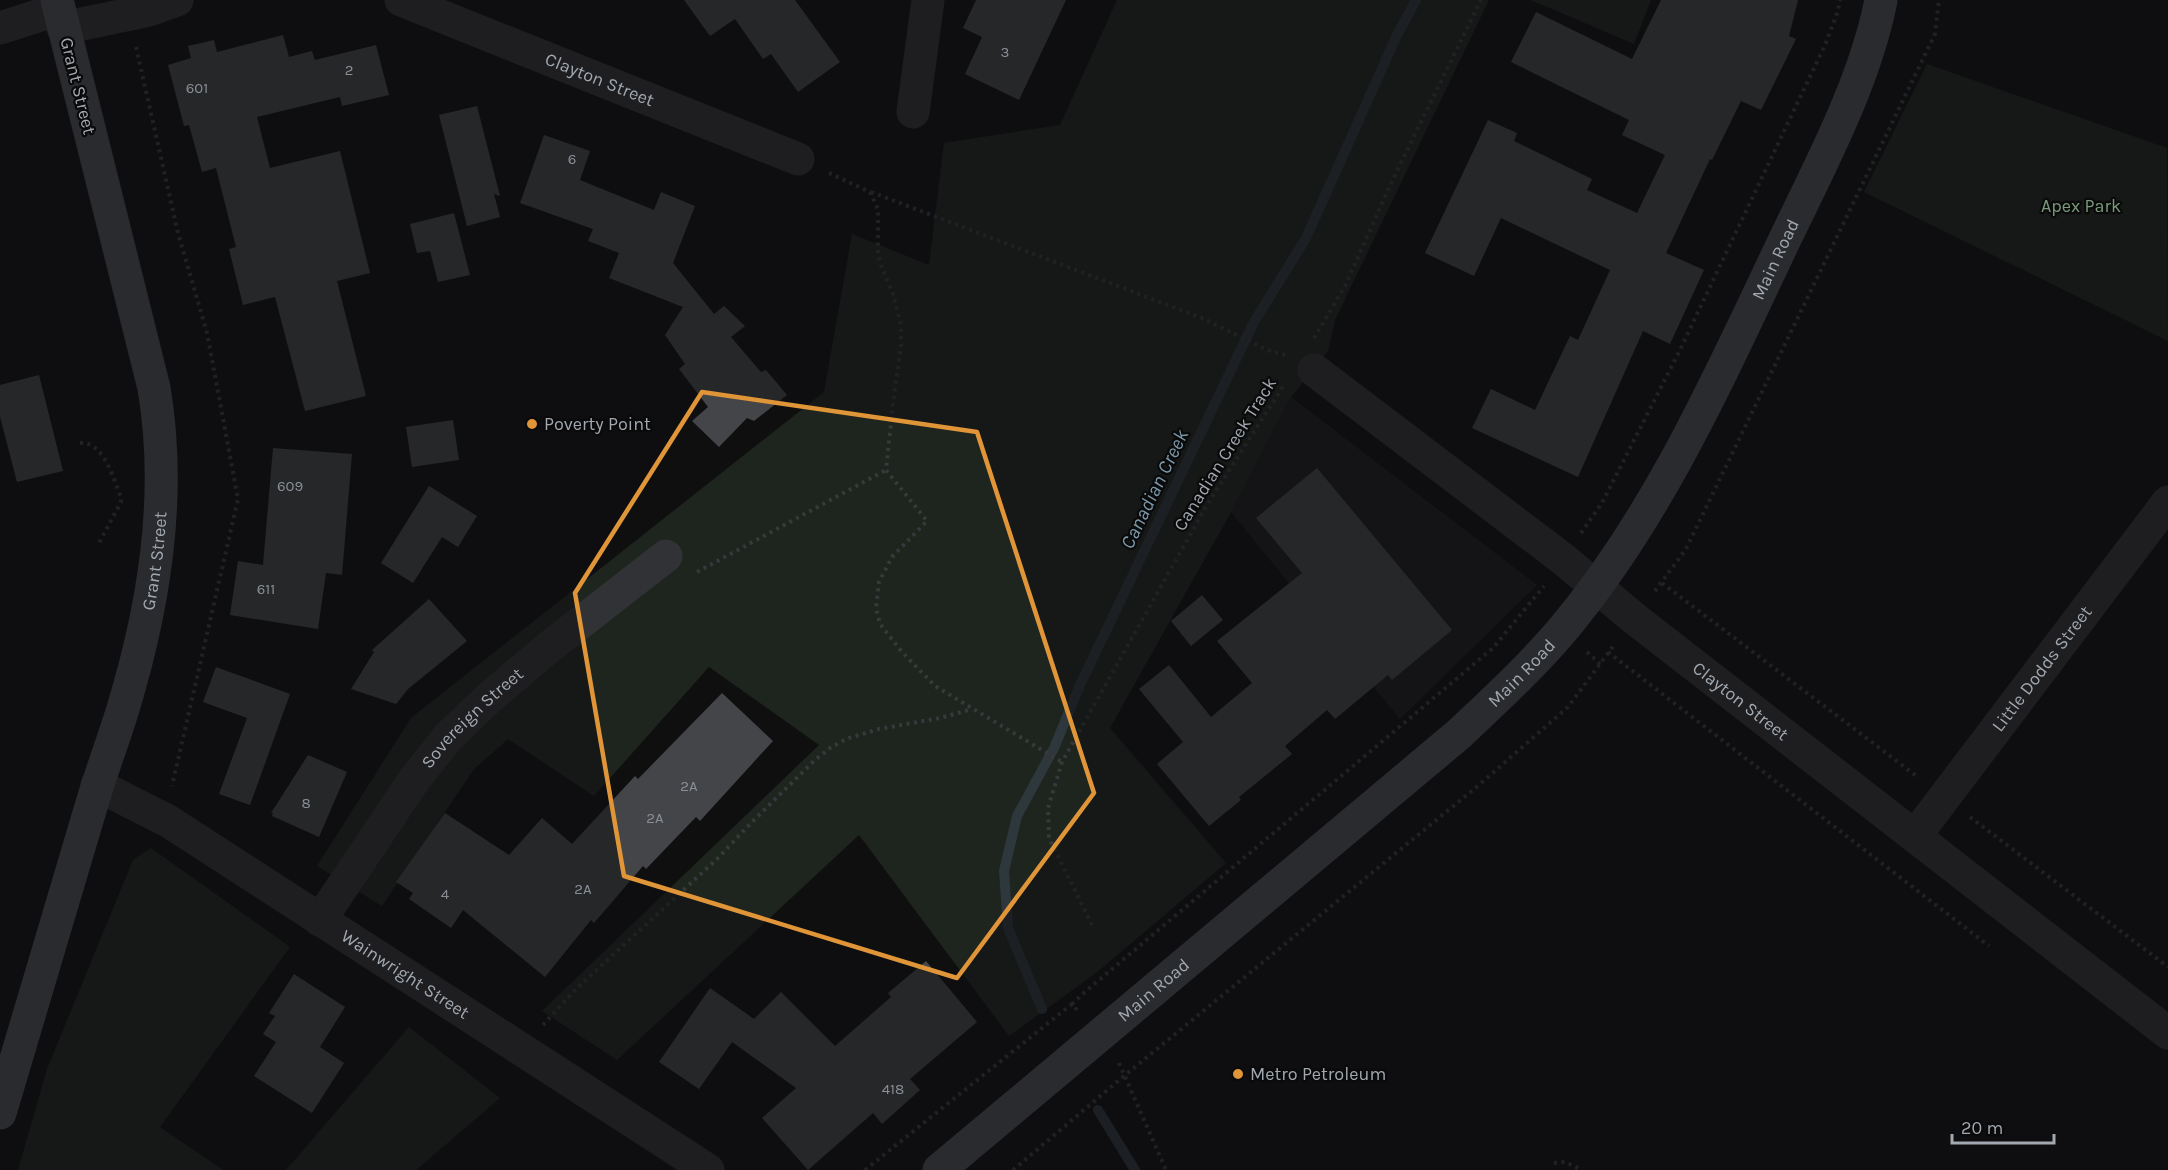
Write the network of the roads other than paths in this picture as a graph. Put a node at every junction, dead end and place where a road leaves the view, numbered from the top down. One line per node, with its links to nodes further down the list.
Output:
1 (177, 0): 5 (street)
2 (401, 0): 8 (street, Clayton Street)
3 (928, 0): 7 (street)
4 (1881, 0): 12 (main road, Main Road)
5 (60, 12): 6 (street); 13 (main road, Grant Street)
6 (0, 28)
7 (913, 112)
8 (798, 159)
9 (1304, 365): 12 (street, Clayton Street)
10 (2168, 502): 14 (street, Little Dodds Street)
11 (677, 566): 15 (street, Sovereign Street)
12 (1595, 586): 14 (street, Clayton Street); 19 (main road, Main Road)
13 (97, 785): 15 (street, Wainwright Street); 17 (main road, Grant Street)
14 (1915, 836): 16 (street, Clayton Street)
15 (320, 921): 18 (street, Wainwright Street)
16 (2168, 1033)
17 (0, 1113)
18 (708, 1170)
19 (939, 1170)

